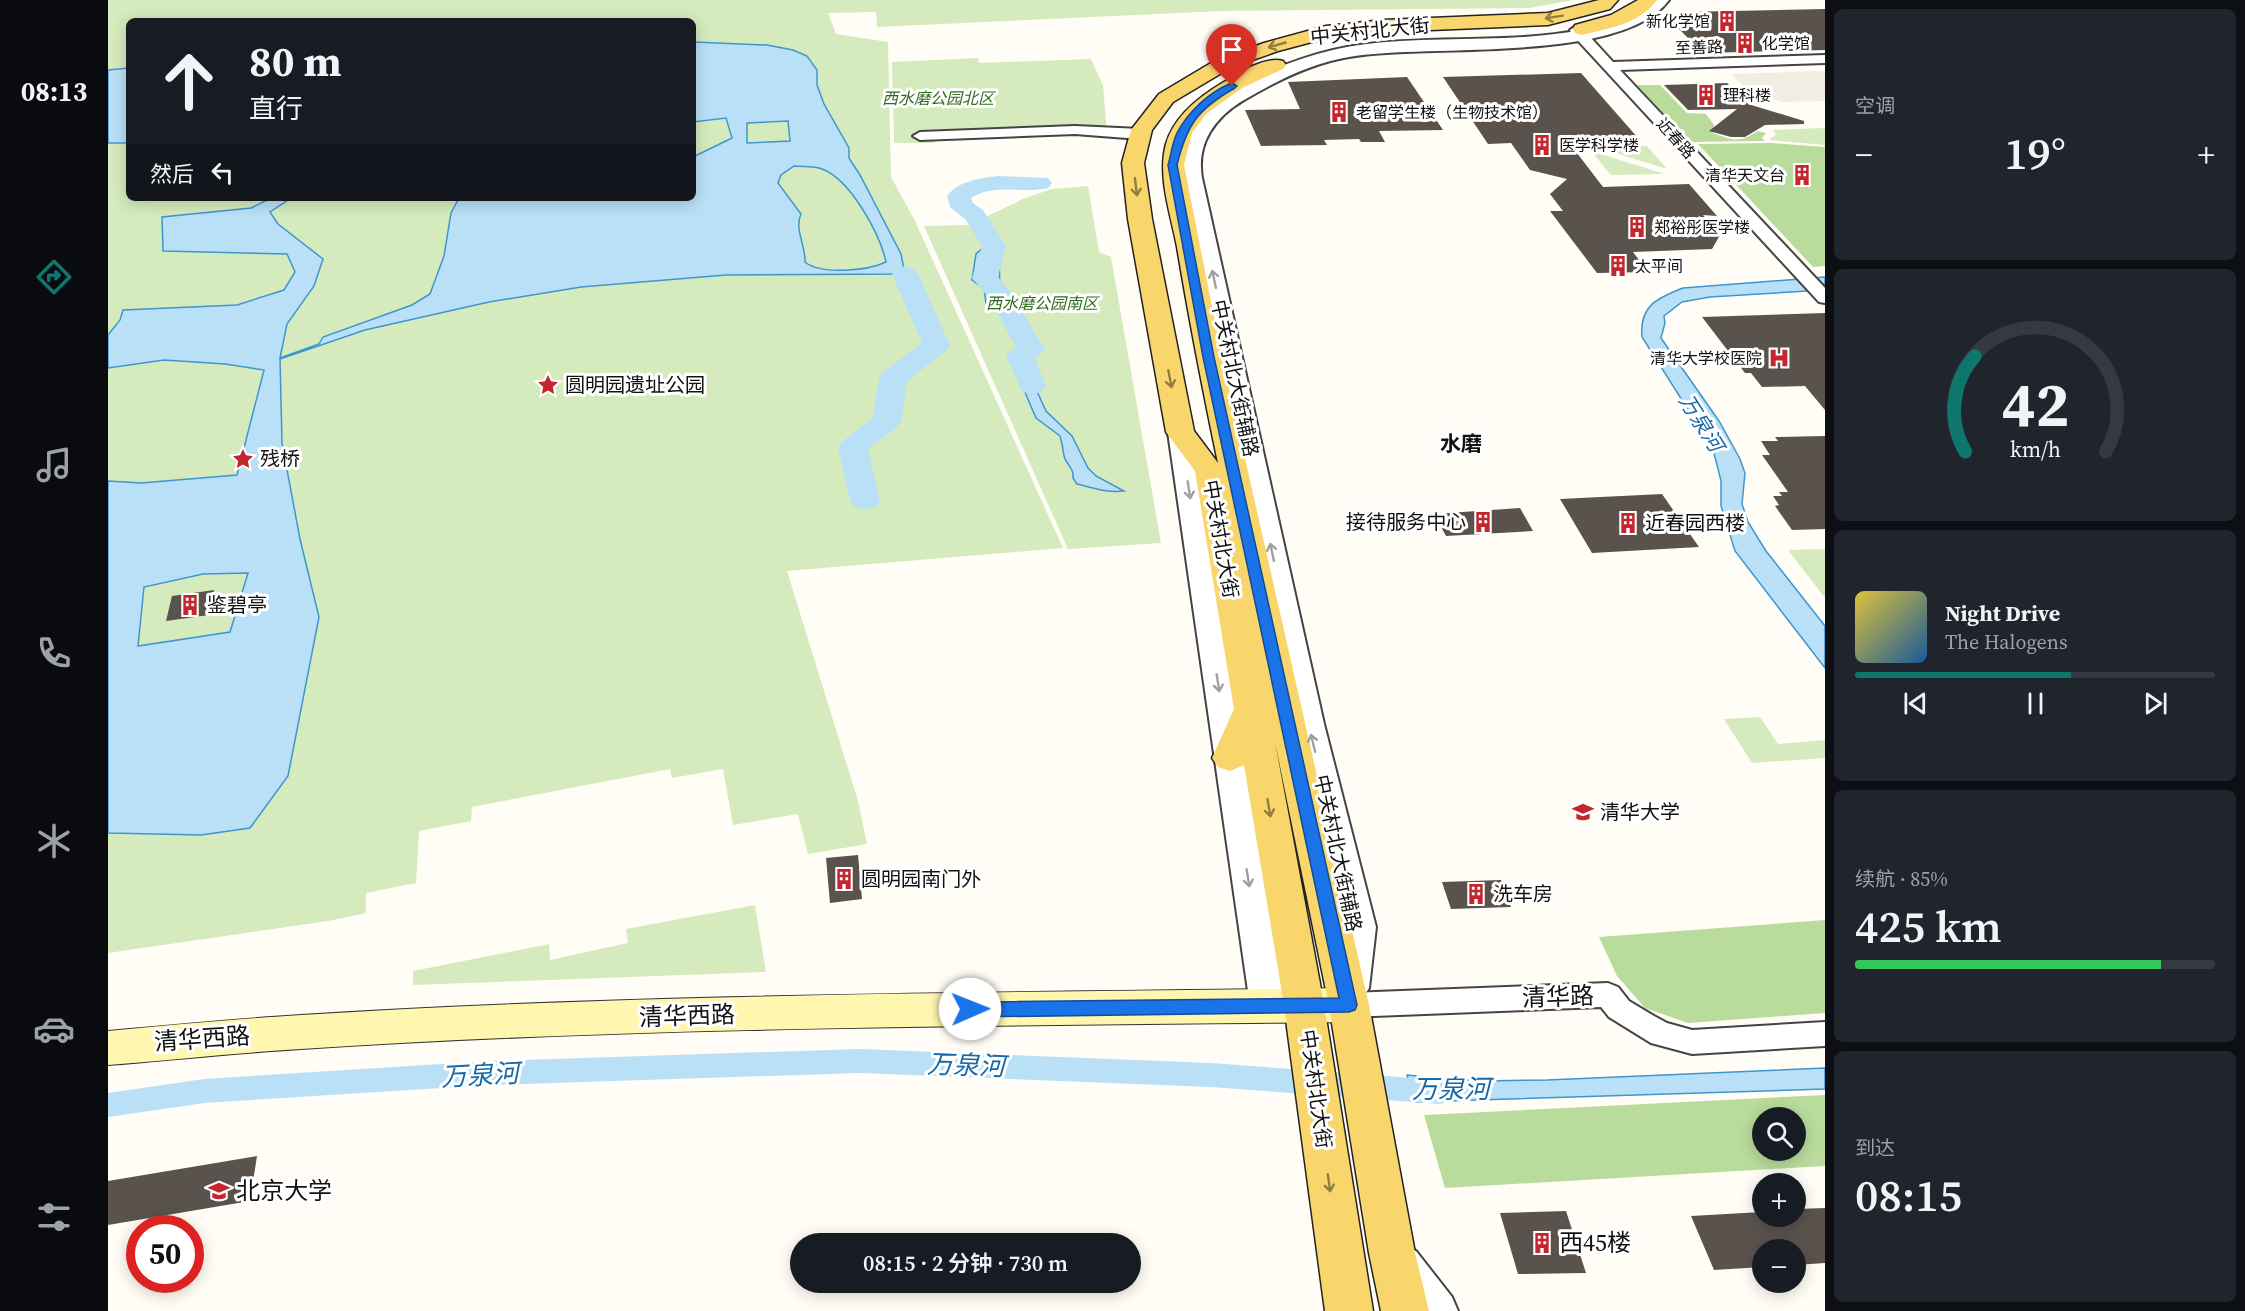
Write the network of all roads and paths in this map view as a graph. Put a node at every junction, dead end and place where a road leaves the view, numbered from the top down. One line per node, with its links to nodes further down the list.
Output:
1 (1609, 0): 7 (main road, 中关村北大街, one-way to 7)
2 (1648, 0): 4 (main road)
3 (1661, 0): 4 (street, 中关村北大街辅路)
4 (1579, 33): 6 (street, 近春路); 14 (street, 中关村北大街辅路, one-way to 4)
5 (1825, 59): 6 (street, 至善路)
6 (1611, 66): 9 (street, 近春路)
7 (1141, 133): 8 (street); 10 (main road, 中关村北大街, one-way to 10)
8 (920, 136)
9 (1824, 297)
10 (1180, 432): 11 (main road, 中关村北大街); 12 (street, one-way to 12)
11 (1251, 709): 12 (main road); 13 (main road, 中关村北大街, one-way to 13)
12 (1230, 758): 13 (street, one-way to 13)
13 (1286, 1005): 14 (main road, 清华西路); 16 (main road, 清华西路); 18 (main road, 中关村北大街, one-way to 18)
14 (1349, 1005): 15 (street, 清华路); 17 (main road)
15 (1825, 1034)
16 (108, 1048)
17 (1392, 1253): 19 (main road); 20 (street)
18 (1349, 1311)
19 (1406, 1311)
20 (1437, 1311)

